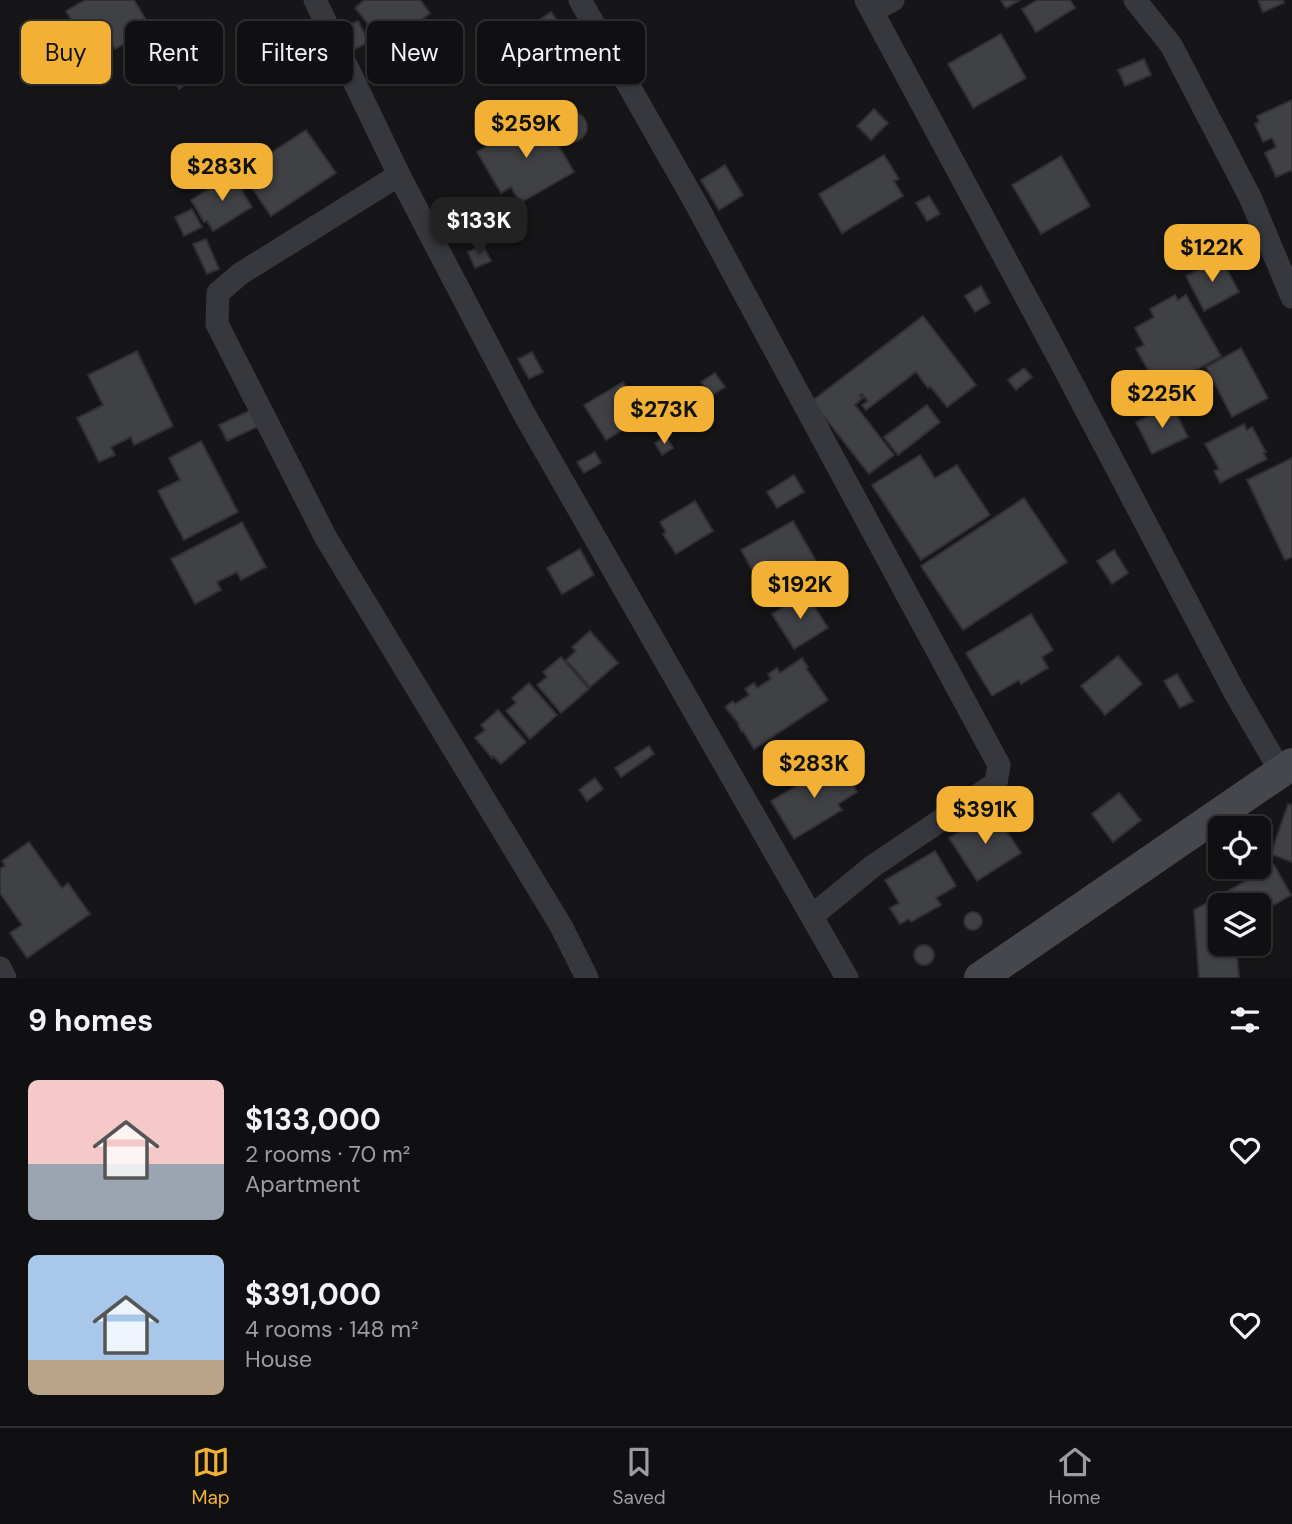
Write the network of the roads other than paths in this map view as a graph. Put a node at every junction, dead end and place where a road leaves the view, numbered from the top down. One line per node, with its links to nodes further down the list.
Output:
1 (315, 0): 6 (street)
2 (580, 0): 9 (street)
3 (893, 0): 5 (street)
4 (1135, 0): 7 (street)
5 (869, 6): 8 (street)
6 (399, 174): 9 (street); 12 (street)
7 (1292, 297)
8 (1286, 768): 14 (street)
9 (812, 916): 13 (street)
10 (0, 968): 11 (street)
11 (5, 978)
12 (587, 978)
13 (847, 978)
14 (980, 978)

